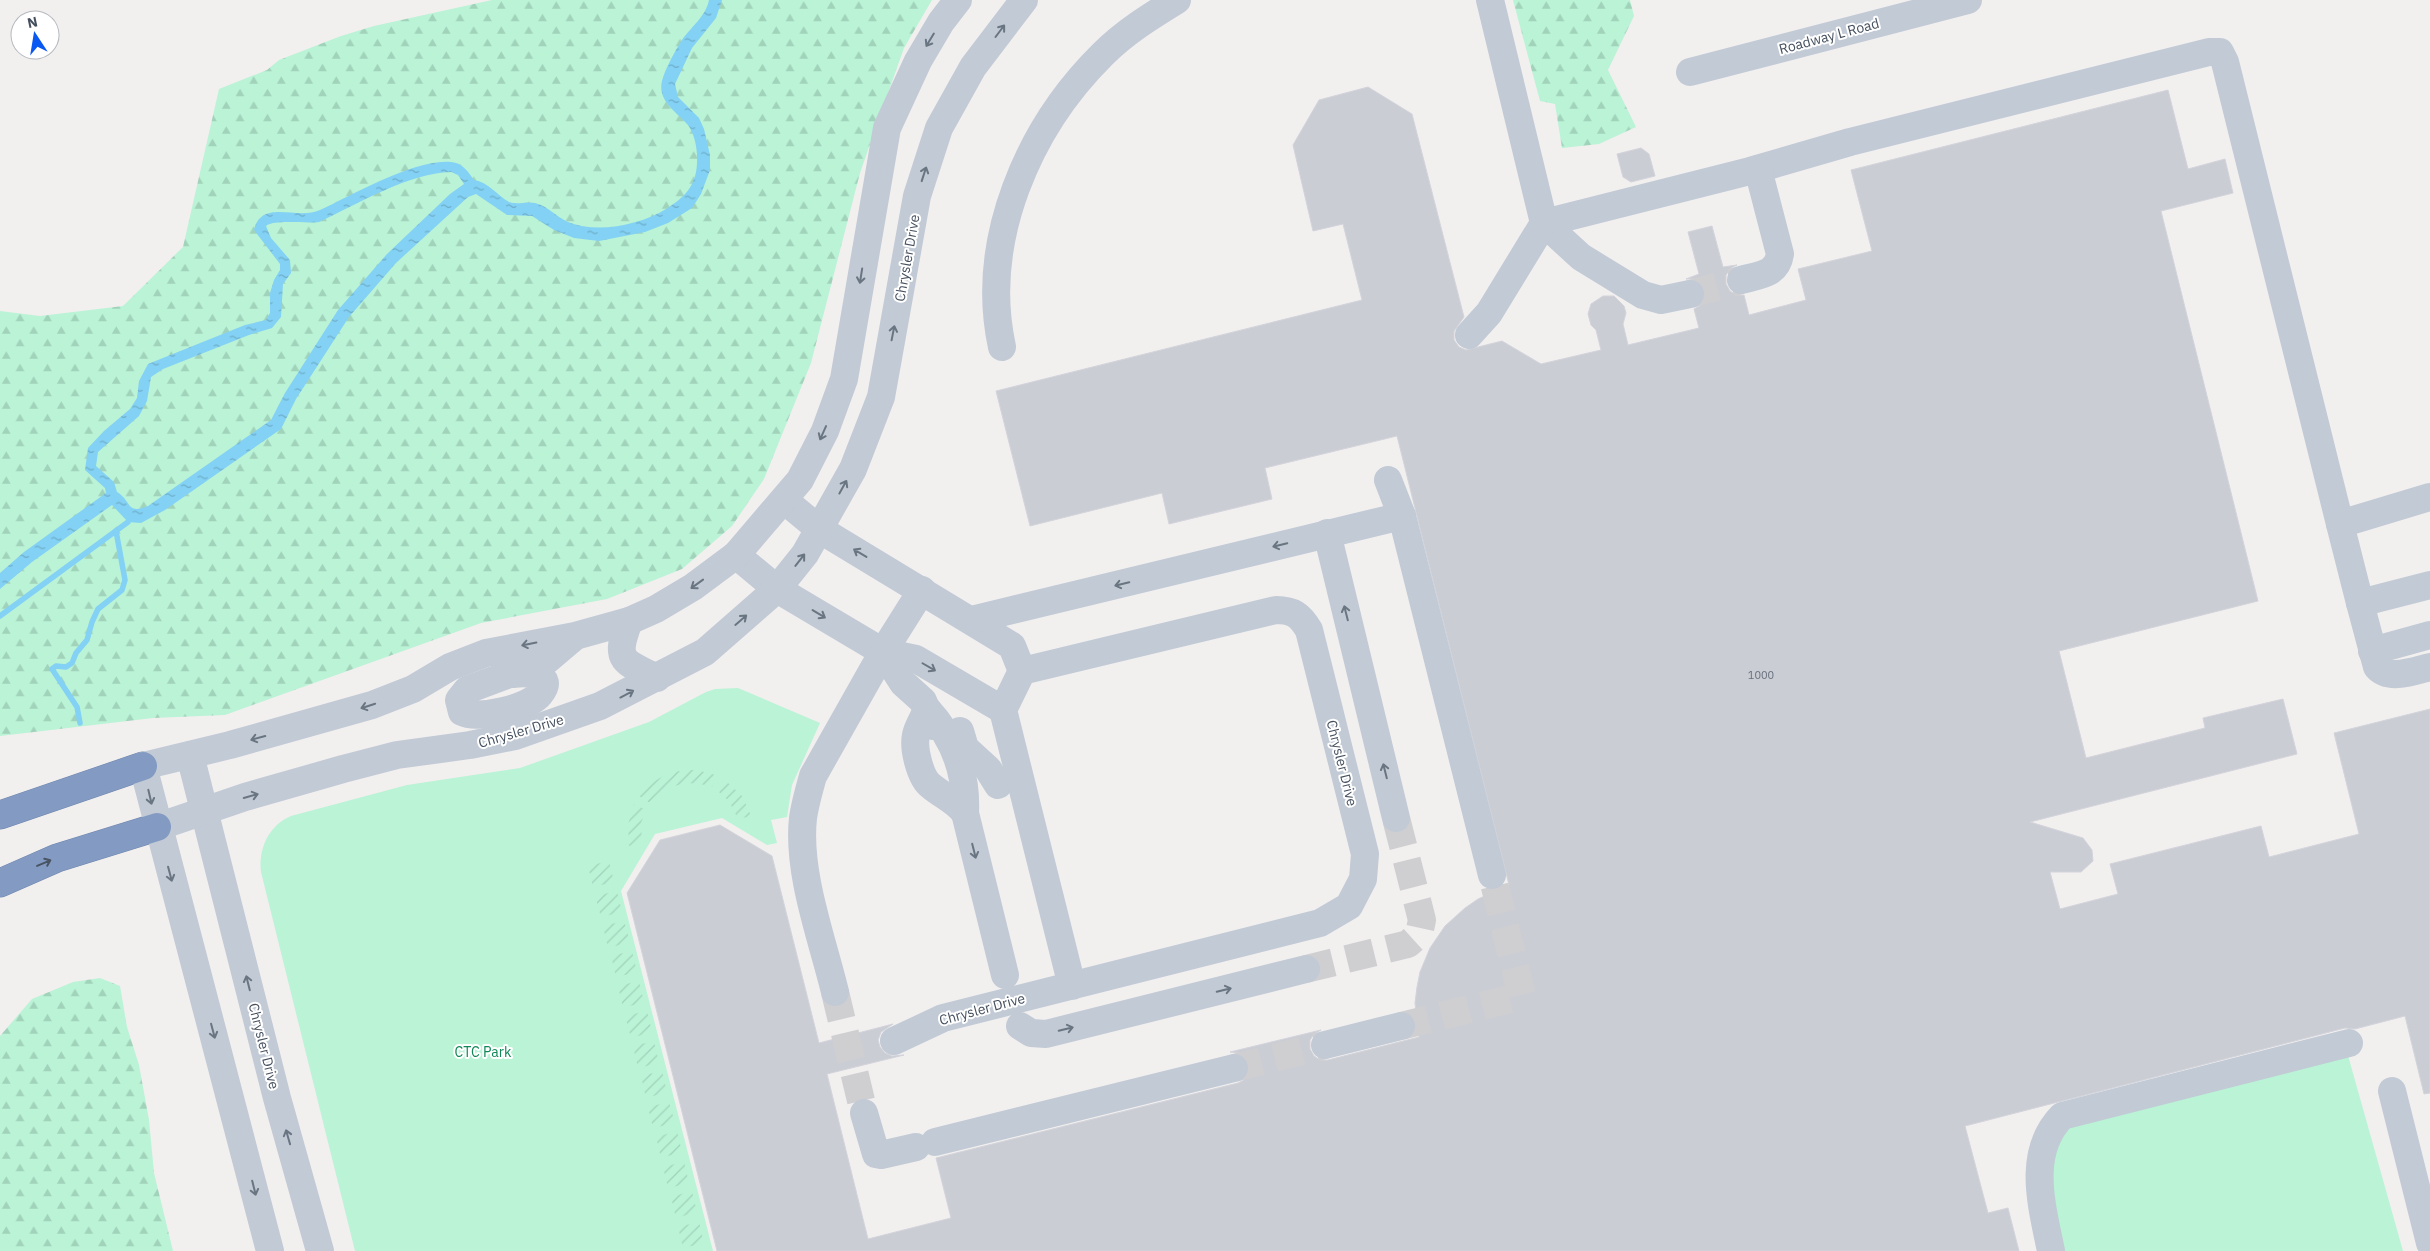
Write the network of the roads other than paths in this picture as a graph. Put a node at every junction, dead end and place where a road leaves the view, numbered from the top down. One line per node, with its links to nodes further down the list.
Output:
1 (958, 0): 15 (street, one-way to 15)
2 (1024, 0): 18 (street, Chrysler Drive, one-way to 2)
3 (1177, 0): 12 (street)
4 (1490, 0): 8 (street)
5 (1968, 0): 6 (street, Roadway L Road)
6 (1690, 72)
7 (1758, 169): 8 (street); 9 (street); 17 (street)
8 (1544, 223): 10 (street); 11 (street)
9 (1741, 280)
10 (1690, 294)
11 (1468, 335)
12 (1002, 347)
13 (1388, 480): 16 (street)
14 (2430, 497): 17 (street)
15 (784, 500): 18 (street); 20 (street)
16 (1402, 516): 19 (street); 52 (street)
17 (2340, 524): 24 (street)
18 (819, 529): 22 (street, Chrysler Drive, one-way to 18); 23 (street, one-way to 18)
19 (1327, 534): 25 (street, one-way to 25); 50 (street, one-way to 19)
20 (736, 555): 22 (street); 26 (street, one-way to 26)
21 (2430, 585): 24 (street)
22 (777, 589): 30 (street, one-way to 30); 34 (street, Chrysler Drive, one-way to 22)
23 (922, 590): 25 (street); 30 (street)
24 (2360, 602): 29 (street)
25 (971, 620): 32 (street)
26 (629, 621): 28 (street); 34 (street)
27 (2430, 634): 29 (street)
28 (575, 636): 33 (street); 36 (street, one-way to 36)
29 (2372, 651): 31 (street)
30 (883, 652): 37 (street); 40 (street, one-way to 40); 57 (street)
31 (2430, 667)
32 (1022, 671): 40 (street); 56 (street, Chrysler Drive)
33 (514, 674): 35 (street); 38 (street)
34 (657, 678): 39 (street, Chrysler Drive, one-way to 34)
35 (478, 685): 36 (street); 41 (street)
36 (413, 689): 43 (street, one-way to 43)
37 (921, 701): 45 (street); 47 (street); 47 (street)
38 (523, 704): 39 (street); 41 (street)
39 (600, 706): 42 (street, Chrysler Drive)
40 (1003, 710): 56 (street)
41 (488, 715): 42 (street)
42 (429, 750): 48 (street, Chrysler Drive, one-way to 42)
43 (190, 755): 44 (street); 48 (street, Chrysler Drive)
44 (143, 766): 46 (highway); 49 (highway); 51 (street, one-way to 51)
45 (998, 785)
46 (0, 795)
47 (953, 802): 55 (street, one-way to 55)
48 (205, 811): 51 (street, Chrysler Drive); 68 (street, Chrysler Drive, one-way to 48)
49 (0, 815)
50 (1396, 818)
51 (157, 827): 53 (highway, one-way to 51); 67 (street, one-way to 67)
52 (1492, 875)
53 (0, 883)
54 (1306, 969): 58 (street, one-way to 54)
55 (1005, 975)
56 (1072, 986): 60 (street, Chrysler Drive)
57 (835, 992)
58 (1020, 1026)
59 (1401, 1026): 62 (street)
60 (894, 1041)
61 (2349, 1043): 69 (street)
62 (1325, 1045)
63 (1234, 1068): 65 (street)
64 (2392, 1091): 66 (street)
65 (864, 1113)
66 (2430, 1243)
67 (270, 1251)
68 (320, 1251)
69 (2051, 1251)

